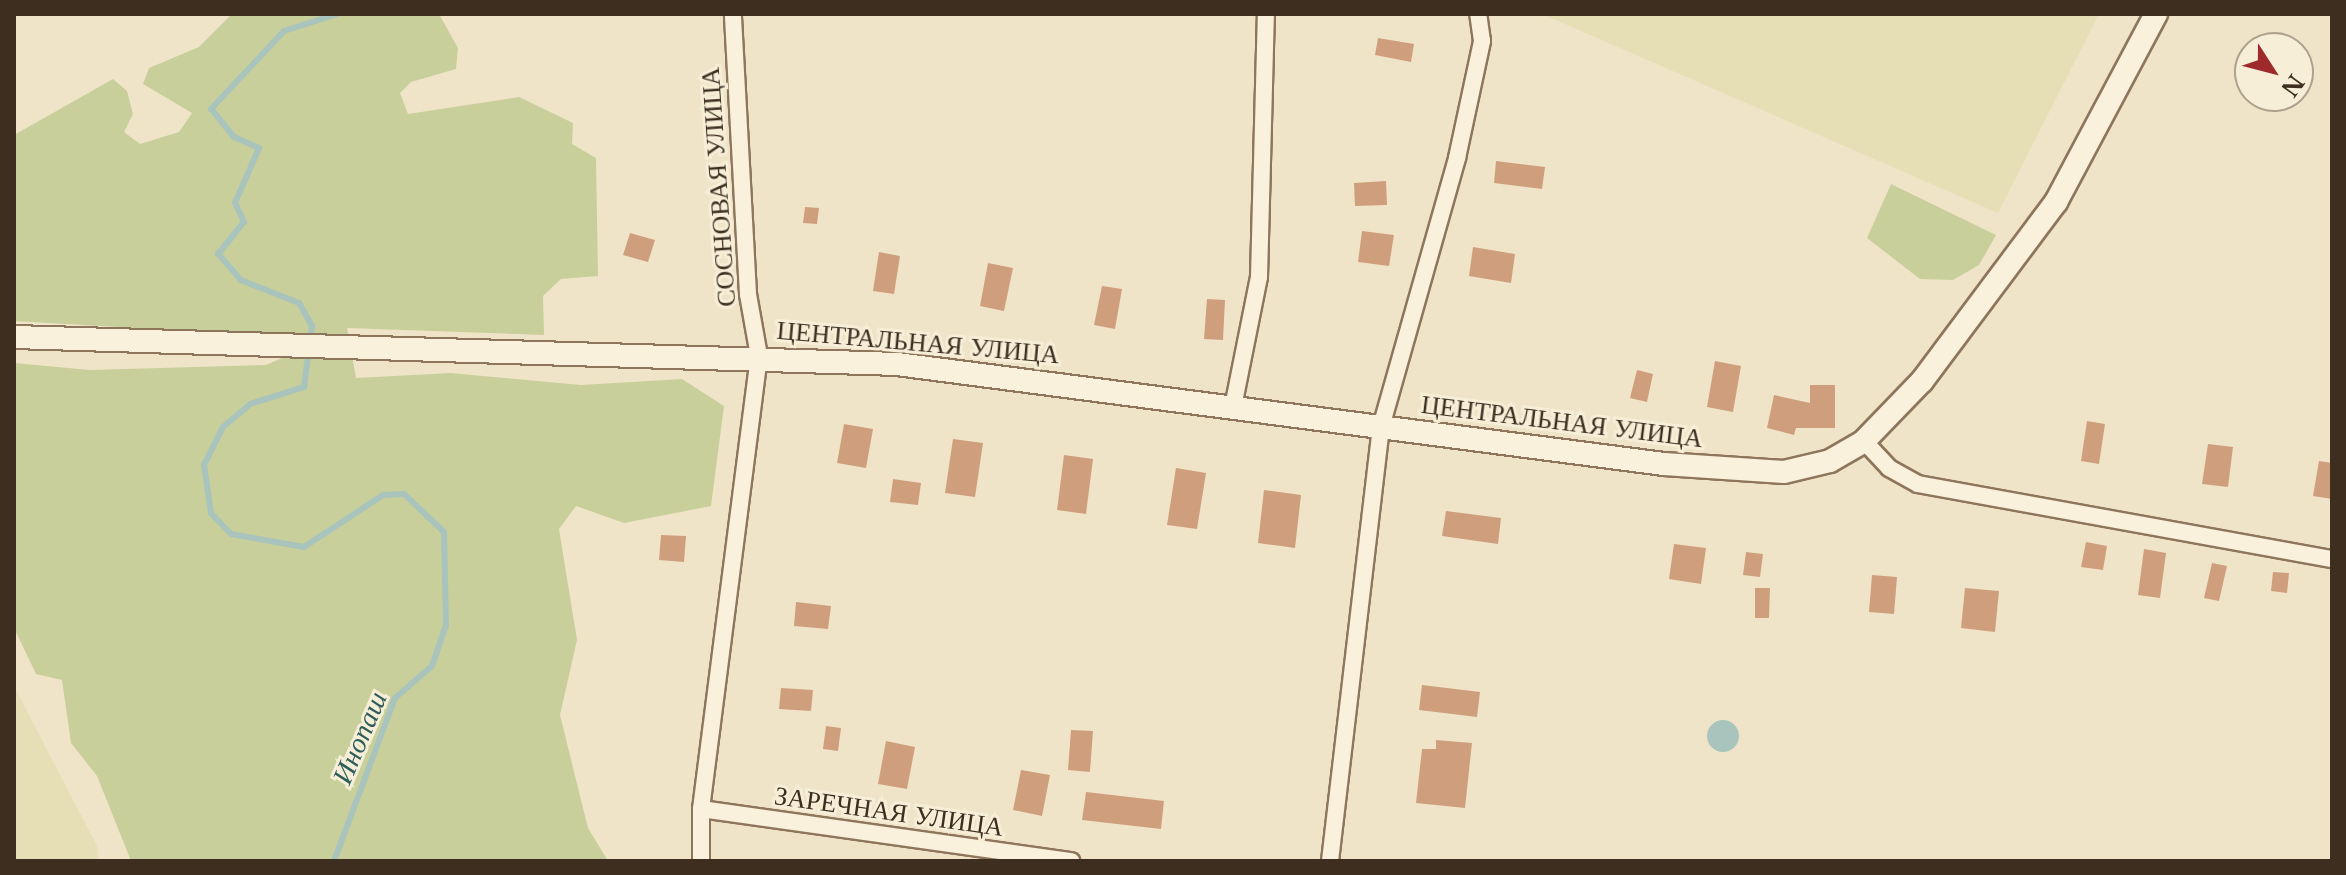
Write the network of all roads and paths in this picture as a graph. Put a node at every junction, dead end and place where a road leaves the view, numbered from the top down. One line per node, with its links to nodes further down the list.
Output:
1 (733, 14): 6 (street, СОСНОВАЯ УЛИЦА)
2 (1266, 14): 7 (street)
3 (1478, 14): 8 (street)
4 (2156, 14): 9 (street, ЦЕНТРАЛЬНАЯ УЛИЦА)
5 (14, 337): 6 (street, ЦЕНТРАЛЬНАЯ УЛИЦА)
6 (759, 356): 7 (street, ЦЕНТРАЛЬНАЯ УЛИЦА); 11 (street, СОСНОВАЯ УЛИЦА)
7 (1233, 407): 8 (street, ЦЕНТРАЛЬНАЯ УЛИЦА)
8 (1381, 427): 9 (street, ЦЕНТРАЛЬНАЯ УЛИЦА); 14 (street)
9 (1864, 441): 10 (street)
10 (2332, 559)
11 (701, 809): 12 (street, СОСНОВАЯ УЛИЦА); 13 (street, ЗАРЕЧНАЯ УЛИЦА)
12 (701, 861)
13 (1071, 861)
14 (1330, 861)

